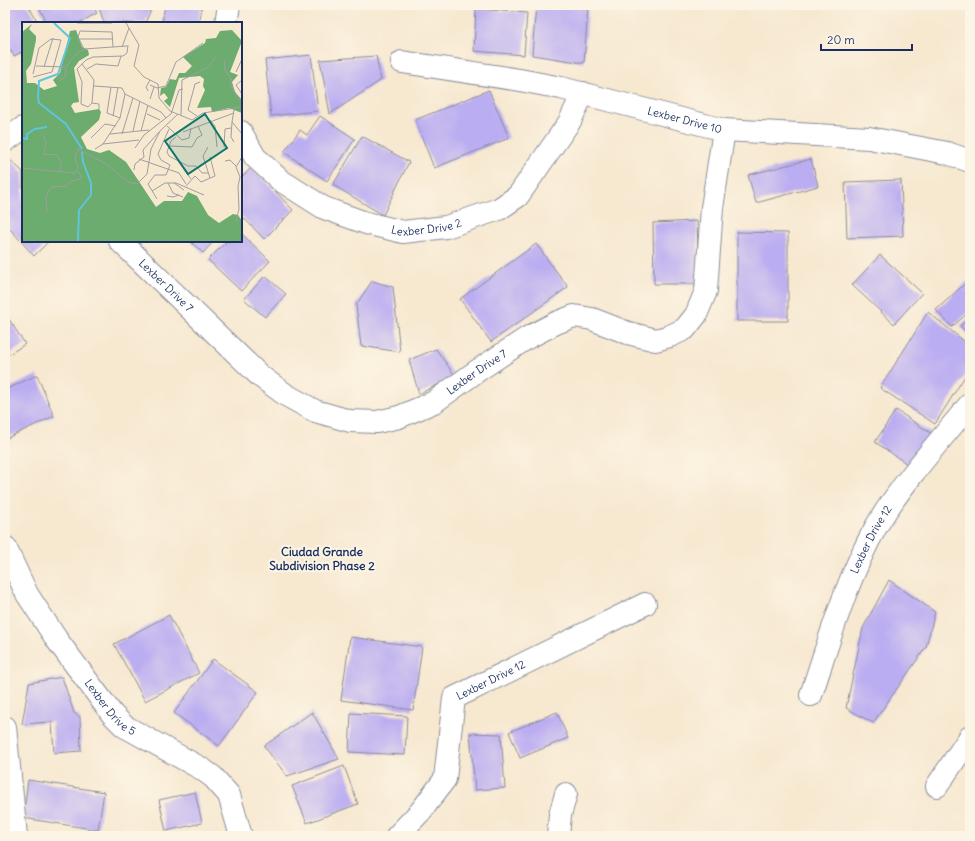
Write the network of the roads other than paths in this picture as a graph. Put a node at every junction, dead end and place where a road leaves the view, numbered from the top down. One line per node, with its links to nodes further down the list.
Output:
1 (229, 5): 2 (street)
2 (226, 22)
3 (402, 62): 4 (street, Lexber Drive 10)
4 (582, 93): 5 (street, Lexber Drive 10); 6 (street, Lexber Drive 2)
5 (724, 130): 7 (street, Lexber Drive 10); 8 (street, Lexber Drive 7)
6 (242, 134)
7 (970, 161)
8 (121, 242)
9 (970, 404): 12 (street, Lexber Drive 12)
10 (5, 547): 18 (street, Lexber Drive 5)
11 (645, 604): 19 (street, Lexber Drive 12)
12 (811, 696)
13 (5, 727): 17 (street)
14 (970, 737): 15 (street)
15 (937, 786)
16 (566, 794): 20 (street)
17 (16, 836)
18 (241, 836)
19 (397, 836)
20 (558, 836)

